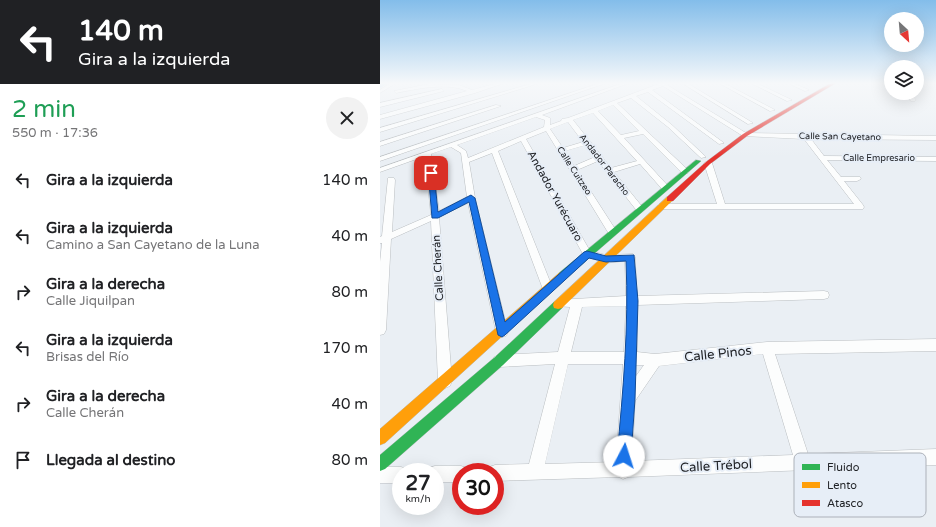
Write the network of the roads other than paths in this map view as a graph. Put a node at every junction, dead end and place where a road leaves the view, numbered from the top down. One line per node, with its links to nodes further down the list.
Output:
1 (413, 108): 20 (street)
2 (454, 108): 27 (street)
3 (493, 108): 37 (street)
4 (501, 108): 18 (street)
5 (533, 108): 18 (street)
6 (557, 108): 19 (street)
7 (603, 108): 17 (street)
8 (618, 108): 29 (street)
9 (647, 108): 46 (street)
10 (673, 108): 36 (street)
11 (702, 108): 30 (street)
12 (725, 108): 24 (street)
13 (767, 108): 16 (street)
14 (776, 108): 16 (street)
15 (787, 108): 30 (street)
16 (772, 110): 24 (street)
17 (595, 111): 23 (street); 31 (street)
18 (515, 114): 21 (street); 25 (street)
19 (536, 115): 21 (street); 22 (street)
20 (380, 117)
21 (524, 119): 28 (street)
22 (548, 119): 23 (street); 26 (street)
23 (570, 120): 26 (street); 35 (street, Andador Paracho)
24 (750, 123): 30 (street)
25 (477, 126): 28 (street); 44 (street)
26 (547, 128): 33 (street); 40 (street, Calle Cuitzeo)
27 (380, 130)
28 (487, 132): 38 (street)
29 (642, 132): 31 (street); 52 (street)
30 (741, 132): 32 (street, Calle San Cayetano); 36 (street); 46 (street)
31 (621, 137): 48 (street)
32 (806, 137): 34 (street, Calle San Cayetano); 43 (street)
33 (523, 138): 39 (street); 64 (street, Andador Yurécuaro)
34 (936, 138)
35 (587, 143): 40 (street); 42 (street, Andador Paracho)
36 (721, 143): 46 (street)
37 (380, 144)
38 (452, 145): 41 (street); 47 (street)
39 (494, 150): 47 (street); 66 (street)
40 (561, 150): 49 (street, Calle Cuitzeo)
41 (428, 154): 50 (street); 61 (street, Calle Cherán)
42 (600, 158): 49 (street); 51 (street, Andador Paracho)
43 (821, 158): 45 (street, Calle Empresario); 53 (street)
44 (380, 159)
45 (936, 159)
46 (706, 160): 52 (street); 58 (street); 59 (street)
47 (466, 161): 57 (street)
48 (641, 162): 51 (street); 56 (street)
49 (574, 168): 62 (street, Calle Cuitzeo)
50 (380, 170)
51 (609, 171): 60 (street, Andador Paracho)
52 (685, 171): 56 (street)
53 (838, 179): 54 (street); 59 (street)
54 (857, 179)
55 (391, 180): 63 (street)
56 (665, 187): 60 (street)
57 (471, 198): 61 (street); 72 (street)
58 (662, 206): 59 (street); 65 (street)
59 (722, 207)
60 (640, 210): 62 (street)
61 (435, 216): 63 (street); 79 (street, Calle Cherán)
62 (612, 232): 64 (street)
63 (383, 239): 71 (street)
64 (587, 254): 65 (street); 66 (street)
65 (606, 259): 68 (street); 70 (street)
66 (548, 289): 72 (street)
67 (824, 294): 68 (street)
68 (633, 301): 69 (street); 76 (street)
69 (577, 302): 70 (street); 75 (street)
70 (561, 303): 78 (street)
71 (380, 330)
72 (502, 332): 79 (street)
73 (936, 345): 74 (street, Calle Pinos)
74 (767, 348): 77 (street, Calle Pinos); 82 (street)
75 (562, 358): 76 (street, Calle Pinos); 78 (street, Calle Pinos); 88 (street)
76 (630, 358): 77 (street, Calle Pinos); 80 (street)
77 (655, 360): 80 (street)
78 (499, 361): 86 (street)
79 (445, 383): 81 (street)
80 (628, 399): 87 (street)
81 (380, 438)
82 (800, 453)
83 (926, 457): 84 (street, Calle Trébol)
84 (936, 457)
85 (794, 462): 87 (street, Calle Trébol)
86 (380, 464)
87 (623, 471): 88 (street, Calle Trébol)
88 (535, 472): 89 (street, Calle Trébol)
89 (504, 473)
90 (380, 475): 91 (street)
91 (392, 475)

